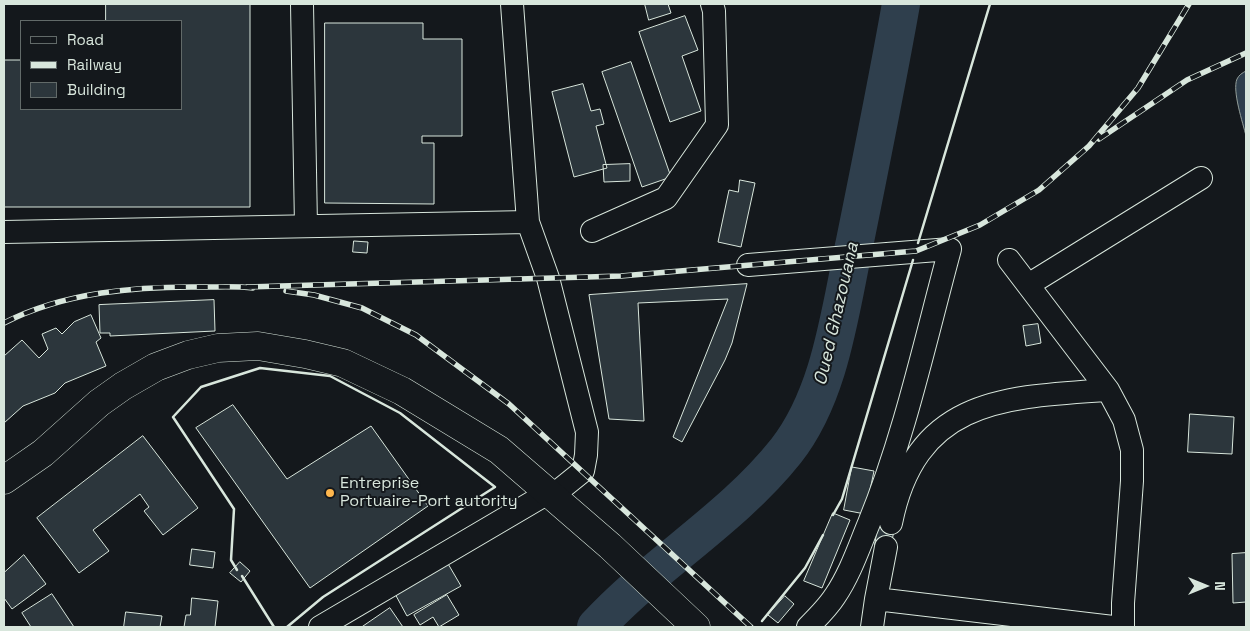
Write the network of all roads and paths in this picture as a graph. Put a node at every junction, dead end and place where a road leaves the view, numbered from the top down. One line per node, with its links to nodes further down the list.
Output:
1 (302, 4): 6 (street)
2 (512, 4): 5 (street)
3 (712, 4): 7 (street)
4 (1201, 178): 11 (street)
5 (528, 222): 6 (street); 14 (street)
6 (306, 226): 8 (street)
7 (592, 231)
8 (4, 232)
9 (1010, 260): 11 (street)
10 (748, 265): 20 (street)
11 (1028, 285): 12 (street)
12 (1108, 390): 15 (street); 23 (street)
13 (4, 480): 14 (main road)
14 (550, 494): 18 (street); 19 (main road)
15 (891, 523)
16 (886, 547): 17 (street)
17 (876, 599): 21 (street); 22 (street)
18 (320, 627)
19 (696, 627)
20 (808, 627)
21 (872, 627)
22 (1114, 627)
23 (1123, 627)

